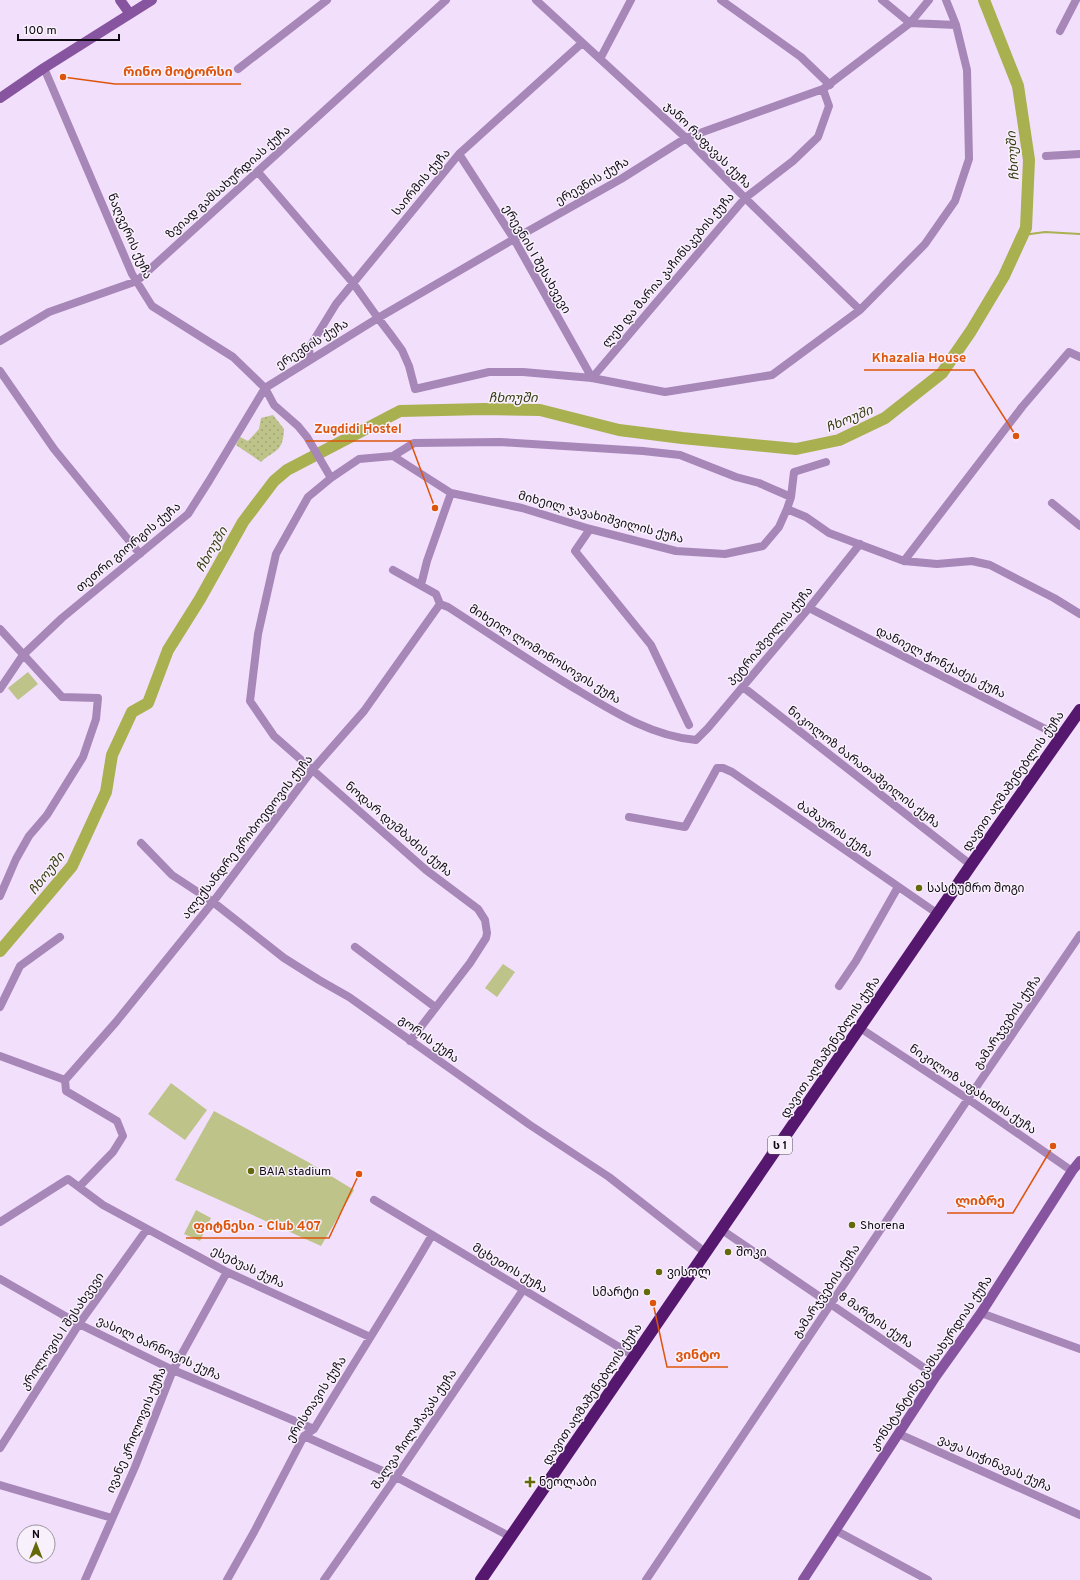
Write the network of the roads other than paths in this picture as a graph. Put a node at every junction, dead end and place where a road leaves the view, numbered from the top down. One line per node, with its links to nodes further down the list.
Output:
1 (120, 0): 12 (main road)
2 (152, 0): 12 (main road)
3 (328, 0): 19 (street)
4 (446, 0): 26 (street, ზვიად გამსახურდიას ქუჩა)
5 (536, 0): 16 (street, ჯანო რაფავას ქუჩა)
6 (630, 0): 17 (street)
7 (721, 0): 20 (street)
8 (882, 0): 13 (street)
9 (929, 0): 13 (street, ერევნის ქუჩა)
10 (946, 0): 14 (street)
11 (1076, 0): 15 (street)
12 (130, 14): 18 (main road)
13 (910, 23): 14 (street); 20 (street, ერევნის ქუჩა)
14 (956, 25): 31 (street)
15 (1060, 31)
16 (582, 42): 17 (street, ჯანო რაფავას ქუჩა); 23 (street, საირმის ქუჩა)
17 (600, 59): 22 (street, ჯანო რაფავას ქუჩა)
18 (44, 68): 21 (main road); 29 (street, წაღვერის ქუჩა)
19 (238, 69)
20 (827, 87): 22 (street, ერევნის ქუჩა); 27 (street, ლეხ და მარია კაჩინსკების ქუჩა)
21 (0, 98)
22 (686, 138): 27 (street, ჯანო რაფავას ქუჩა); 28 (street, ერევნის ქუჩა)
23 (459, 154): 28 (street, ერევნის I შესახვევი); 30 (street, საირმის ქუჩა)
24 (1080, 154): 25 (street)
25 (1046, 156)
26 (258, 172): 29 (street, ზვიად გამსახურდიას ქუჩა); 30 (street)
27 (744, 198): 31 (street, ჯანო რაფავას ქუჩა); 37 (street, ლეხ და მარია კაჩინსკების ქუჩა)
28 (514, 239): 32 (street, ერევნის ქუჩა); 37 (street, ერევნის I შესახვევი)
29 (137, 281): 33 (street, ზვიად გამსახურდიას ქუჩა); 38 (street, წაღვერის ქუჩა)
30 (353, 282): 32 (street); 35 (street, საირმის ქუჩა)
31 (860, 310): 37 (street)
32 (378, 318): 35 (street, ერევნის ქუჩა); 37 (street)
33 (0, 341)
34 (1080, 357): 50 (street)
35 (310, 359): 38 (street, ერევნის ქუჩა)
36 (0, 371): 49 (street)
37 (592, 378)
38 (265, 388): 41 (street, წაღვერის ქუჩა); 49 (street, თეთრი გიორგის ქუჩა)
39 (393, 456): 41 (street, ნოდარ დუმბაძის ქუჩა); 42 (street, მიხეილ ჯავახიშვილის ქუჩა); 43 (street)
40 (826, 462): 43 (street, მიხეილ ჯავახიშვილის ქუჩა)
41 (331, 478): 64 (street, ნოდარ დუმბაძის ქუჩა)
42 (452, 493): 47 (street, მიხეილ ჯავახიშვილის ქუჩა); 52 (street)
43 (791, 497): 45 (street, მიხეილ ჯავახიშვილის ქუჩა)
44 (1052, 503): 46 (street)
45 (787, 509): 47 (street, მიხეილ ჯავახიშვილის ქუჩა); 48 (street)
46 (1080, 526)
47 (590, 529): 61 (street)
48 (860, 544): 50 (street); 54 (street, პეტრიაშვილის ქუჩა)
49 (140, 554): 57 (street, თეთრი გიორგის ქუჩა)
50 (904, 561): 55 (street)
51 (393, 570): 52 (street, მიხეილ ლომონოსოვის ქუჩა)
52 (421, 585): 53 (street, მიხეილ ლომონოსოვის ქუჩა)
53 (440, 604): 63 (street, მიხეილ ლომონოსოვის ქუჩა); 64 (street, ალექსანდრე გრიბოედოვის ქუჩა)
54 (809, 608): 58 (street, პეტრიაშვილის ქუჩა); 62 (street, დანიელ ჭონქაძეს ქუჩა)
55 (1080, 614)
56 (0, 629): 57 (street)
57 (23, 655): 59 (street, თეთრი გიორგის ქუჩა); 69 (street)
58 (743, 687): 63 (street, პეტრიაშვილის ქუჩა); 67 (street, ნიკოლოზ ბარათაშვილის ქუჩა)
59 (0, 689)
60 (1080, 711): 62 (highway, დავით აღმაშენებლის ქუჩა / ს 1)
61 (689, 725)
62 (1061, 736): 67 (highway, დავით აღმაშენებლის ქუჩა / ს 1)
63 (696, 740)
64 (313, 770): 70 (street, ალექსანდრე გრიბოედოვის ქუჩა); 77 (street, ნოდარ დუმბაძის ქუჩა)
65 (629, 817): 68 (street, ბაშაურის ქუჩა)
66 (140, 843): 70 (street, გორის ქუჩა)
67 (971, 866): 71 (highway, დავით აღმაშენებლის ქუჩა / ს 1)
68 (898, 886): 71 (street, ბაშაურის ქუჩა); 75 (street)
69 (0, 896)
70 (213, 902): 79 (street, გორის ქუჩა); 81 (street, ალექსანდრე გრიბოედოვის ქუჩა)
71 (938, 914): 78 (highway, დავით აღმაშენებლის ქუჩა / ს 1)
72 (1080, 935): 82 (street, გამარჯვების ქუჩა)
73 (60, 937): 76 (street)
74 (355, 947): 77 (street)
75 (839, 986)
76 (0, 1007)
77 (435, 1007): 79 (street, ნოდარ დუმბაძის ქუჩა)
78 (860, 1028): 82 (street, ნიკილოზ აფახიძის ქუჩა); 89 (highway, დავით აღმაშენებლის ქუჩა / ს 1)
79 (410, 1041): 91 (street, გორის ქუჩა)
80 (0, 1056): 81 (street)
81 (65, 1080): 85 (street)
82 (968, 1099): 84 (street, ნიკილოზ აფახიძის ქუჩა); 95 (street, გამარჯვების ქუჩა)
83 (1080, 1161): 84 (main road, კონსტანტინე გამსახურდიას ქუჩა)
84 (1072, 1172): 96 (main road, კონსტანტინე გამსახურდიას ქუჩა)
85 (79, 1187): 87 (street, ესებუას ქუჩა); 88 (street, ესებუას ქუჩა)
86 (374, 1200): 90 (street, მცხეთის ქუჩა)
87 (0, 1222)
88 (147, 1229): 92 (street, ესებუას ქუჩა); 97 (street, კრილოვის I შესახვევი)
89 (722, 1230): 91 (highway, დავით აღმაშენებლის ქუჩა / ს 1); 95 (street, 8 მარტის ქუჩა)
90 (432, 1235): 94 (street, მცხეთის ქუჩა); 98 (street, ერისთავის ქუჩა)
91 (706, 1253): 100 (highway, დავით აღმაშენებლის ქუჩა / ს 1)
92 (227, 1272): 98 (street, ესებუას ქუჩა); 101 (street, ივანე კრილოვის ქუჩა)
93 (0, 1279): 97 (street, ვასილ ბარნოვის ქუჩა)
94 (523, 1290): 100 (street, მცხეთის ქუჩა); 107 (street, შალვა ჩილაჩავას ქუჩა)
95 (832, 1304): 102 (street, 8 მარტის ქუჩა); 117 (street, გამარჯვების ქუჩა)
96 (981, 1313): 99 (street); 102 (main road, კონსტანტინე გამსახურდიას ქუჩა)
97 (79, 1324): 101 (street, ვასილ ბარნოვის ქუჩა); 106 (street, კრილოვის I შესახვევი)
98 (370, 1337): 103 (street, ერისთავის ქუჩა)
99 (1080, 1349)
100 (634, 1356): 112 (highway, დავით აღმაშენებლის ქუჩა / ს 1)
101 (173, 1370): 103 (street, ვასილ ბარნოვის ქუჩა); 110 (street, ივანე კრილოვის ქუჩა)
102 (936, 1376): 104 (main road, კონსტანტინე გამსახურდიას ქუჩა)
103 (314, 1429): 105 (street, ერისთავის ქუჩა)
104 (899, 1434): 109 (street, ვაჟა სიჭინავას ქუჩა); 111 (main road, კონსტანტინე გამსახურდიას ქუჩა)
105 (304, 1436): 107 (street); 114 (street, ერისთავის ქუჩა)
106 (0, 1448)
107 (396, 1477): 112 (street); 115 (street, შალვა ჩილაჩავას ქუჩა)
108 (0, 1485): 110 (street)
109 (1080, 1515)
110 (112, 1518): 113 (street, ივანე კრილოვის ქუჩა)
111 (835, 1530): 118 (main road, კონსტანტინე გამსახურდიას ქუჩა); 119 (street)
112 (511, 1537): 116 (highway, დავით აღმაშენებლის ქუჩა / ს 1)
113 (85, 1580)
114 (227, 1580)
115 (324, 1580)
116 (481, 1580)
117 (646, 1580)
118 (803, 1580)
119 (928, 1580)

